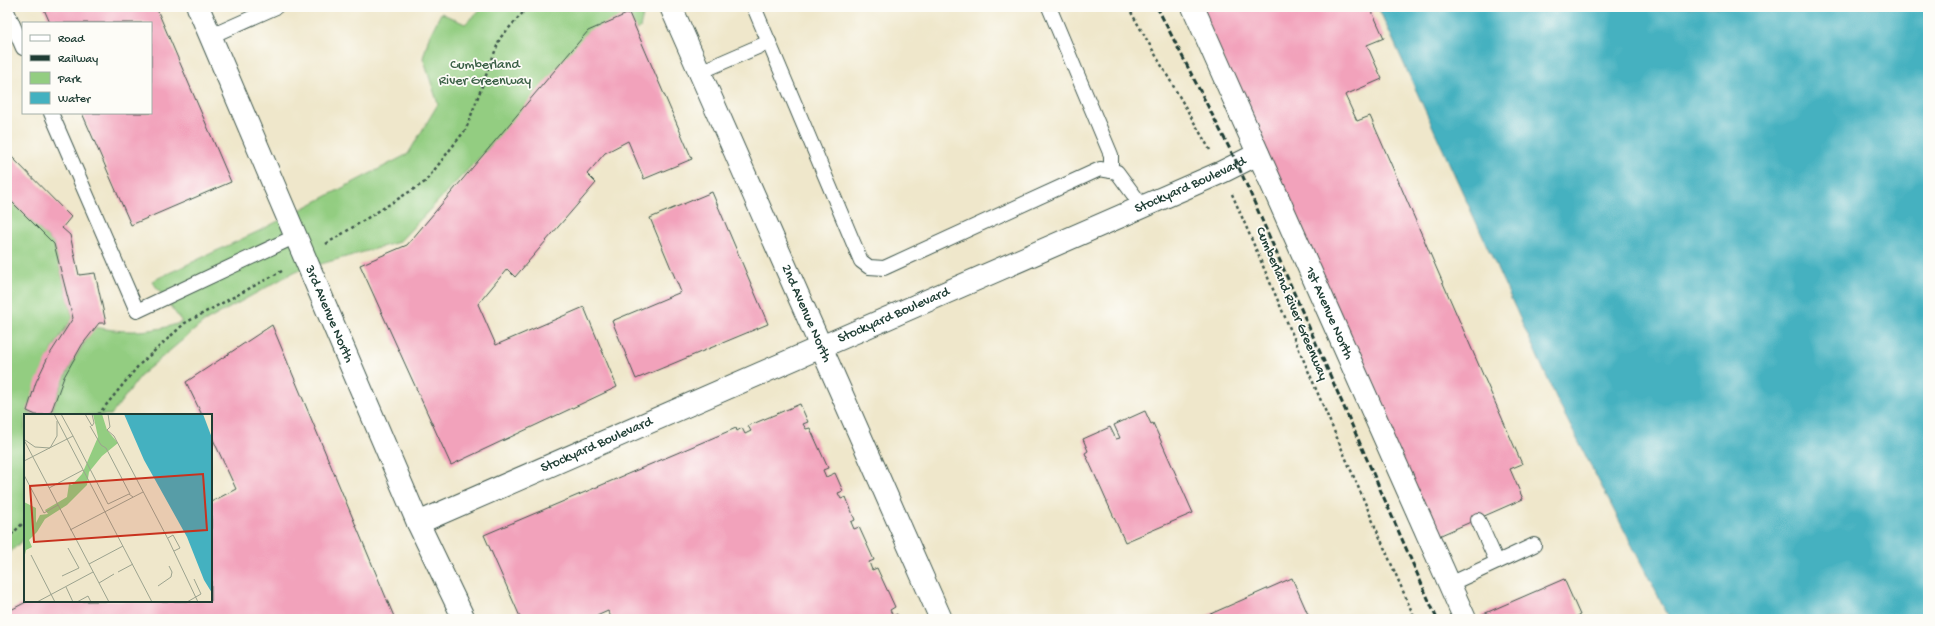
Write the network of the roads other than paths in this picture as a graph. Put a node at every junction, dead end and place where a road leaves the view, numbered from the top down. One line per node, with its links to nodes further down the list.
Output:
1 (198, 7): 8 (street, 3rd Avenue North)
2 (276, 7): 8 (lane)
3 (671, 7): 11 (street, 2nd Avenue North)
4 (754, 7): 9 (lane)
5 (1049, 7): 14 (lane)
6 (1193, 7): 13 (street, 1st Avenue North)
7 (7, 11): 10 (lane)
8 (211, 36): 16 (street, 3rd Avenue North)
9 (769, 42): 11 (lane); 14 (lane)
10 (22, 46)
11 (700, 72): 17 (street, 2nd Avenue North)
12 (51, 114): 16 (lane)
13 (1258, 154): 15 (street, Stockyard Boulevard); 22 (street, 1st Avenue North)
14 (1111, 171): 15 (lane)
15 (1142, 206): 17 (street, Stockyard Boulevard)
16 (296, 236): 19 (street, 3rd Avenue North)
17 (821, 346): 19 (street, Stockyard Boulevard); 24 (street, 2nd Avenue North)
18 (1478, 520): 21 (lane)
19 (418, 523): 23 (street, 3rd Avenue North)
20 (1534, 545): 21 (lane)
21 (1497, 562): 22 (lane)
22 (1450, 584): 25 (street, 1st Avenue North)
23 (464, 619)
24 (941, 619)
25 (1465, 619)

